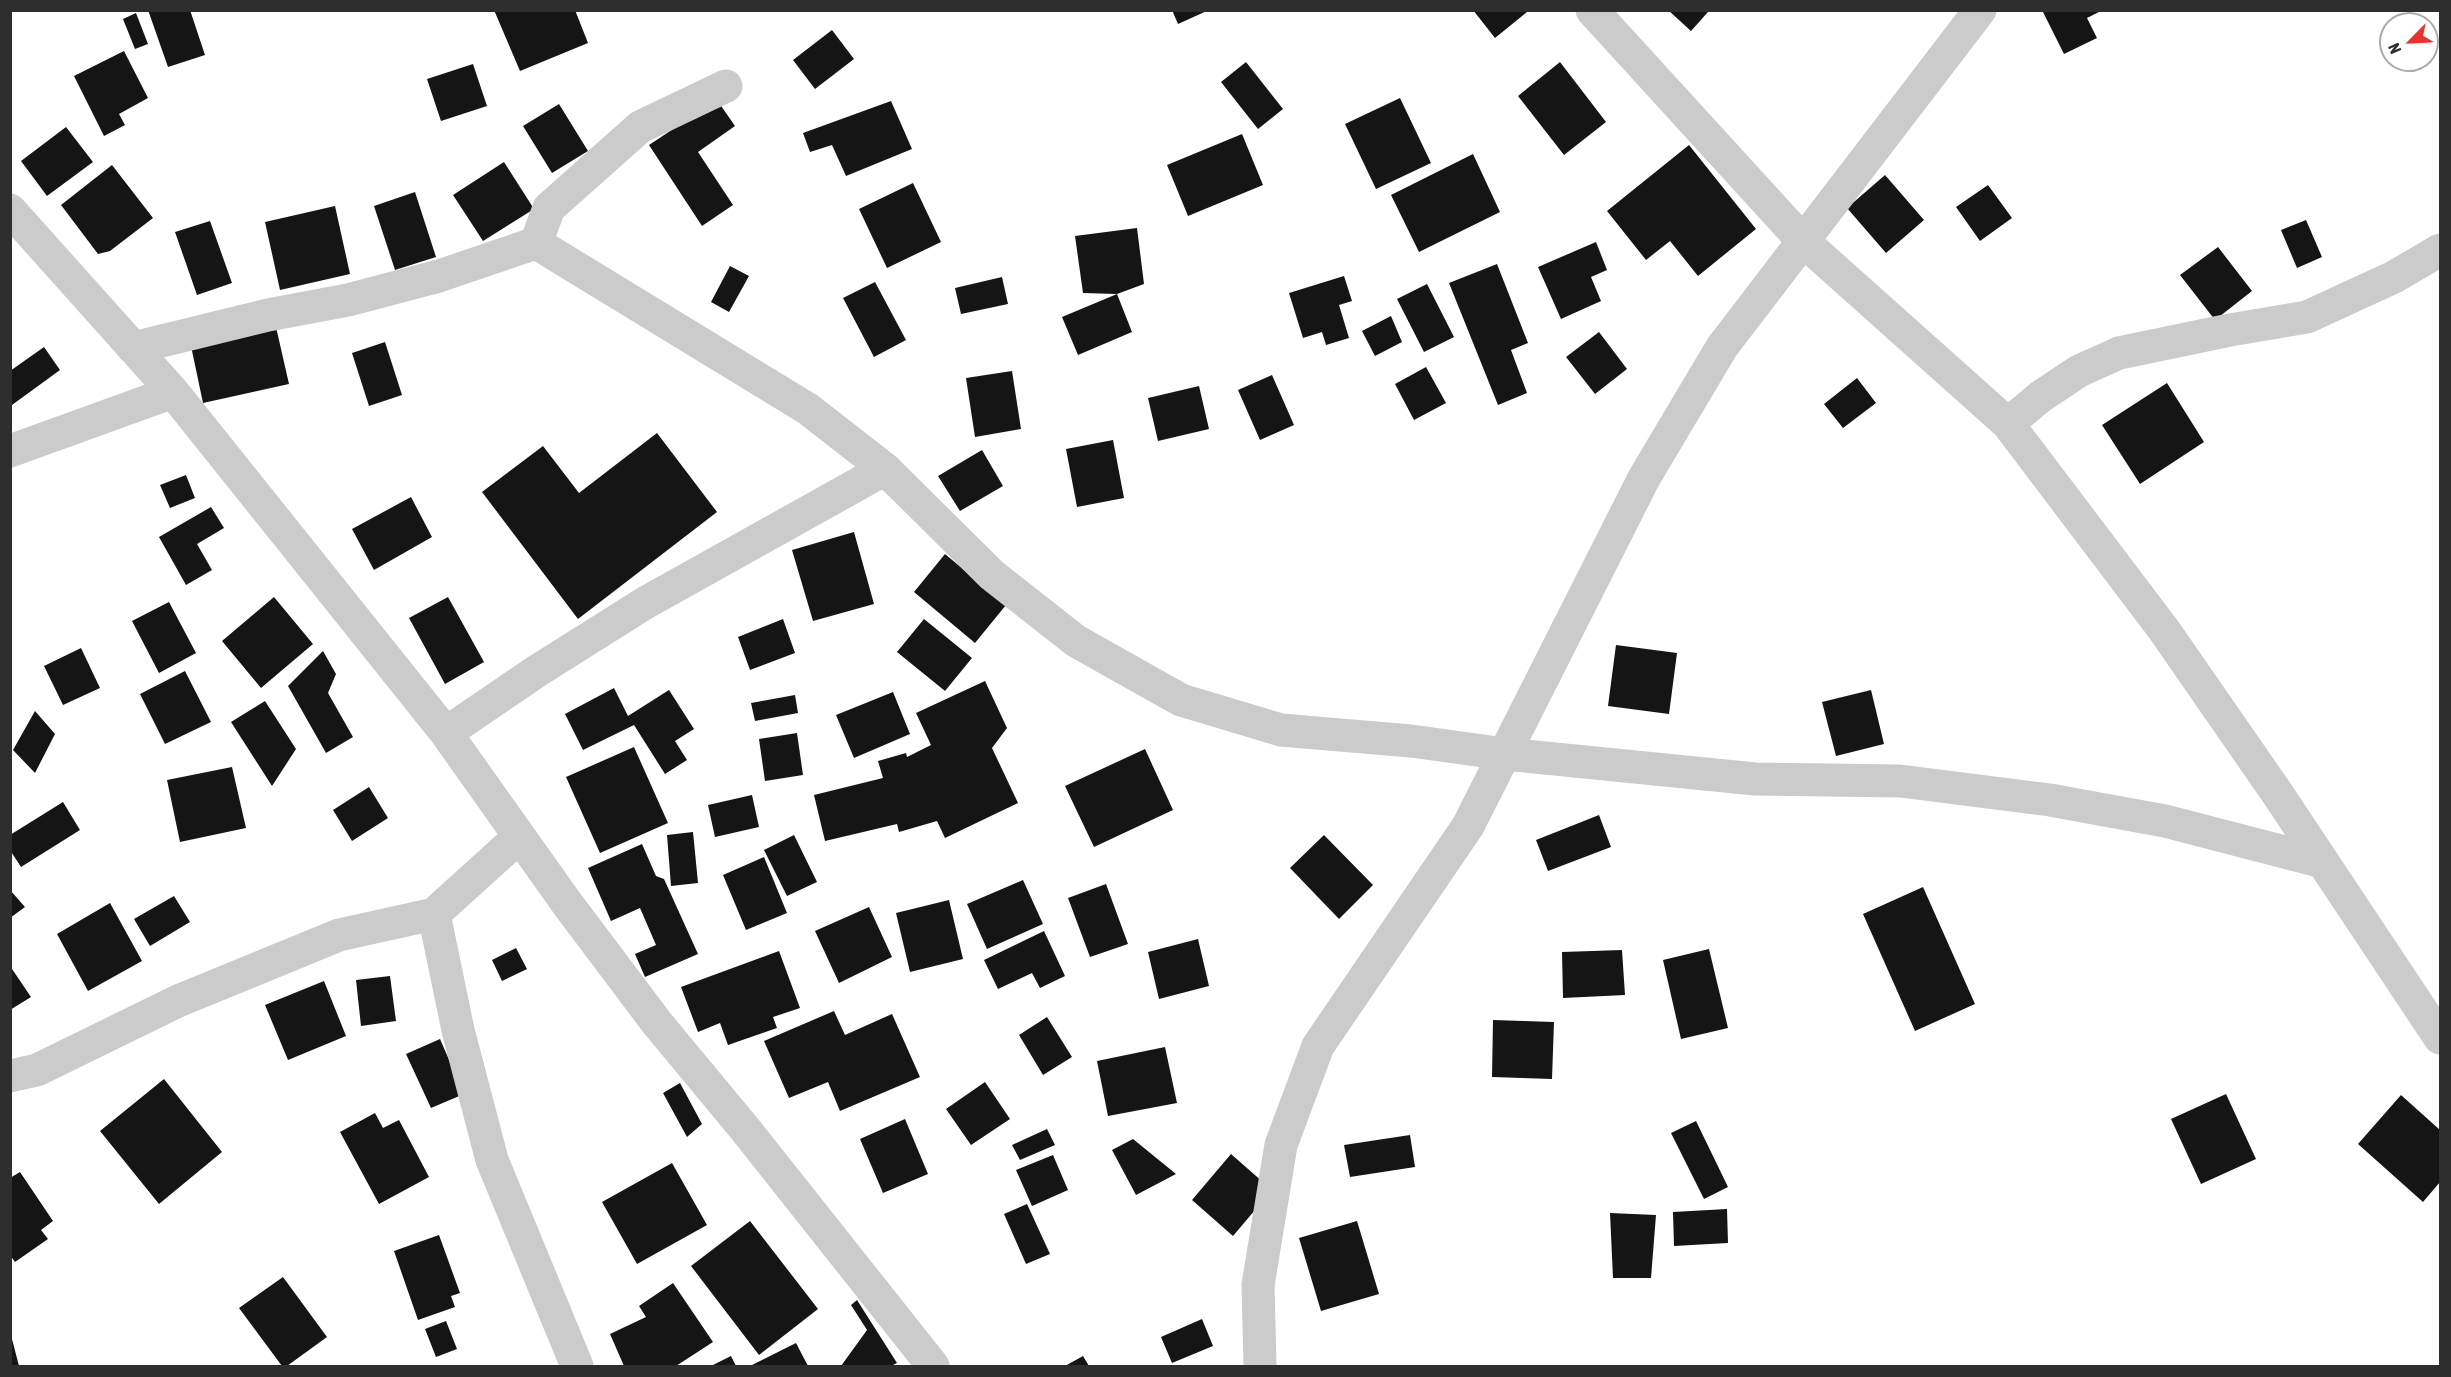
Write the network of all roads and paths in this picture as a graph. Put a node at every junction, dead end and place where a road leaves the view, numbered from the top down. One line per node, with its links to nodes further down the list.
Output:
1 (1592, 10): 5 (street)
2 (1980, 10): 5 (street)
3 (726, 86): 6 (street)
4 (10, 210): 8 (street)
5 (1802, 240): 10 (street); 14 (street)
6 (536, 243): 8 (street); 12 (street)
7 (2440, 250): 10 (street)
8 (133, 348): 9 (street)
9 (173, 392): 11 (street); 13 (street)
10 (2008, 424): 16 (street)
11 (10, 451)
12 (885, 469): 13 (street); 14 (street)
13 (446, 733): 15 (street)
14 (1505, 754): 16 (street); 22 (street)
15 (519, 837): 17 (street); 21 (street)
16 (2323, 862): 18 (street)
17 (434, 914): 19 (street); 20 (street)
18 (2440, 1038)
19 (10, 1076)
20 (577, 1366)
21 (933, 1366)
22 (1260, 1366)

